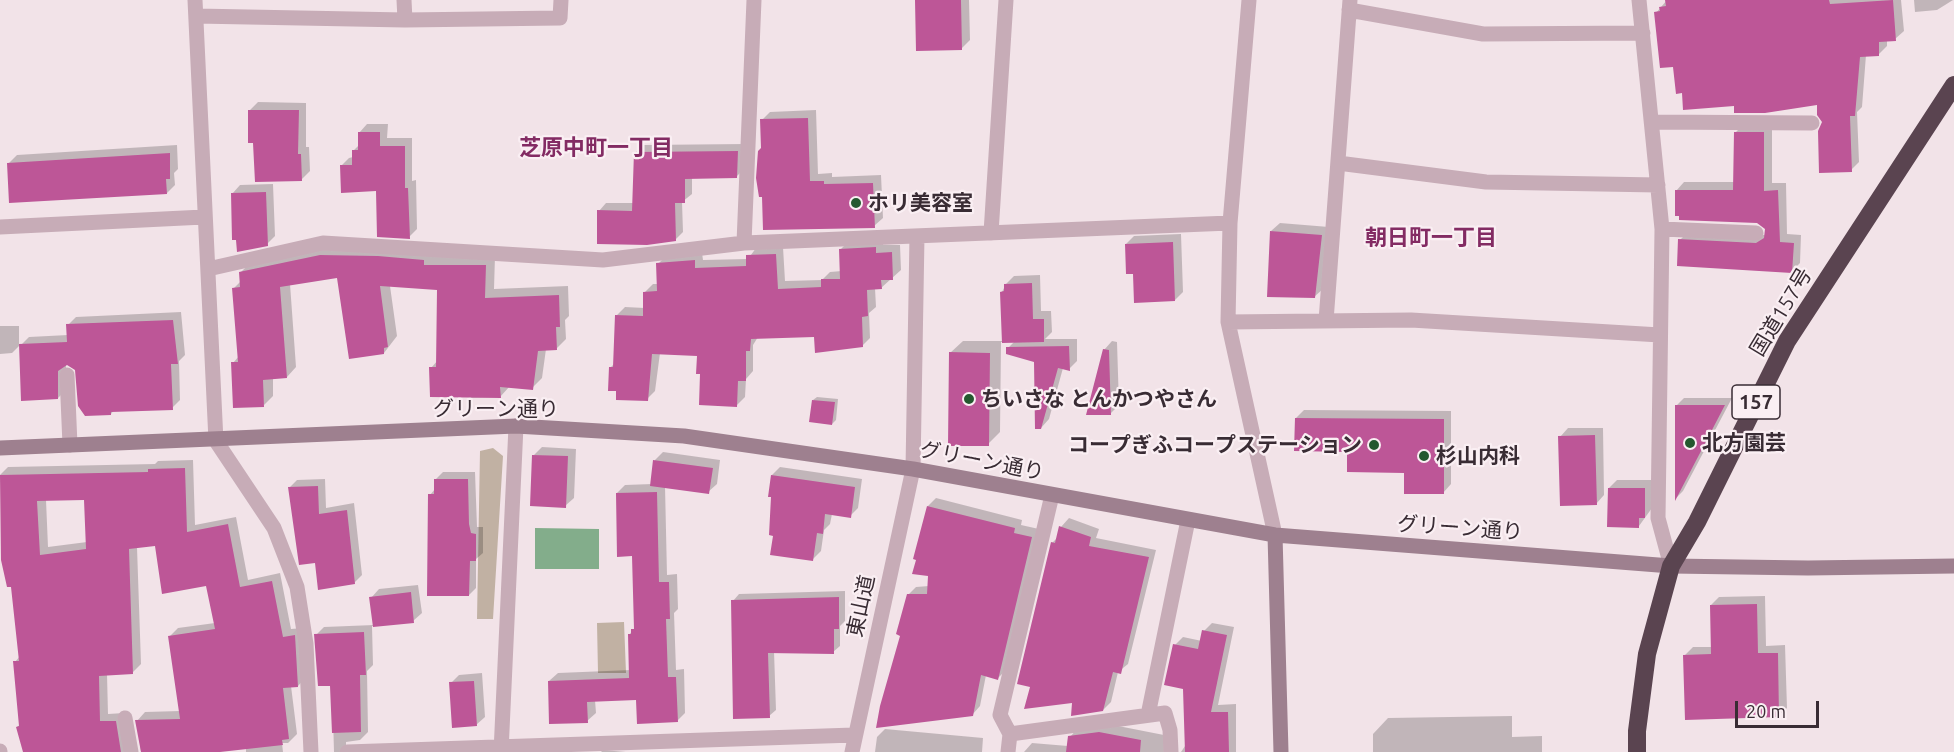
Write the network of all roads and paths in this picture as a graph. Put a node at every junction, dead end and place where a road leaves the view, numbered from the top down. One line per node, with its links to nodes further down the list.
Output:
1 (404, 0): 9 (street)
2 (561, 0): 9 (street)
3 (754, 0): 23 (street)
4 (1006, 0): 20 (street)
5 (1249, 0): 17 (street)
6 (1639, 0): 10 (street)
7 (1349, 5): 10 (street); 14 (street)
8 (196, 8): 9 (street); 16 (street)
9 (405, 20)
10 (1642, 33): 12 (street)
11 (1954, 85): 37 (highway, 国道157号 / 157)
12 (1652, 122): 13 (street); 15 (street)
13 (1812, 123)
14 (1338, 163): 15 (street); 25 (street)
15 (1658, 185): 19 (street)
16 (204, 217): 18 (street); 24 (street)
17 (1230, 223): 20 (street); 26 (street)
18 (0, 227)
19 (1662, 229): 21 (street); 27 (street)
20 (991, 233): 22 (street)
21 (1756, 233)
22 (917, 236): 23 (street); 33 (street, 東山道)
23 (744, 243): 24 (street)
24 (208, 269): 30 (street)
25 (1326, 321): 26 (street); 27 (street)
26 (1228, 322): 36 (street)
27 (1660, 335): 37 (street)
28 (67, 375): 31 (street)
29 (516, 426): 30 (street, グリーン通り); 33 (street, グリーン通り); 43 (street)
30 (216, 441): 31 (street, グリーン通り); 45 (street)
31 (70, 445): 32 (street, グリーン通り)
32 (0, 448)
33 (913, 469): 34 (street, グリーン通り); 42 (street, 東山道)
34 (1052, 495): 35 (street, グリーン通り); 41 (street)
35 (1188, 520): 36 (street, グリーン通り); 39 (street)
36 (1275, 536): 37 (street, グリーン通り); 50 (street)
37 (1671, 566): 38 (street, グリーン通り); 51 (highway, 国道157号 / 157)
38 (1954, 566)
39 (1148, 715): 41 (street); 49 (street)
40 (125, 717): 44 (street)
41 (1010, 734): 48 (street)
42 (854, 735): 43 (street); 47 (street, 東山道)
43 (501, 749): 46 (street)
44 (131, 752)
45 (311, 752)
46 (347, 752)
47 (852, 752)
48 (1008, 752)
49 (1171, 752)
50 (1281, 752)
51 (1637, 752)

